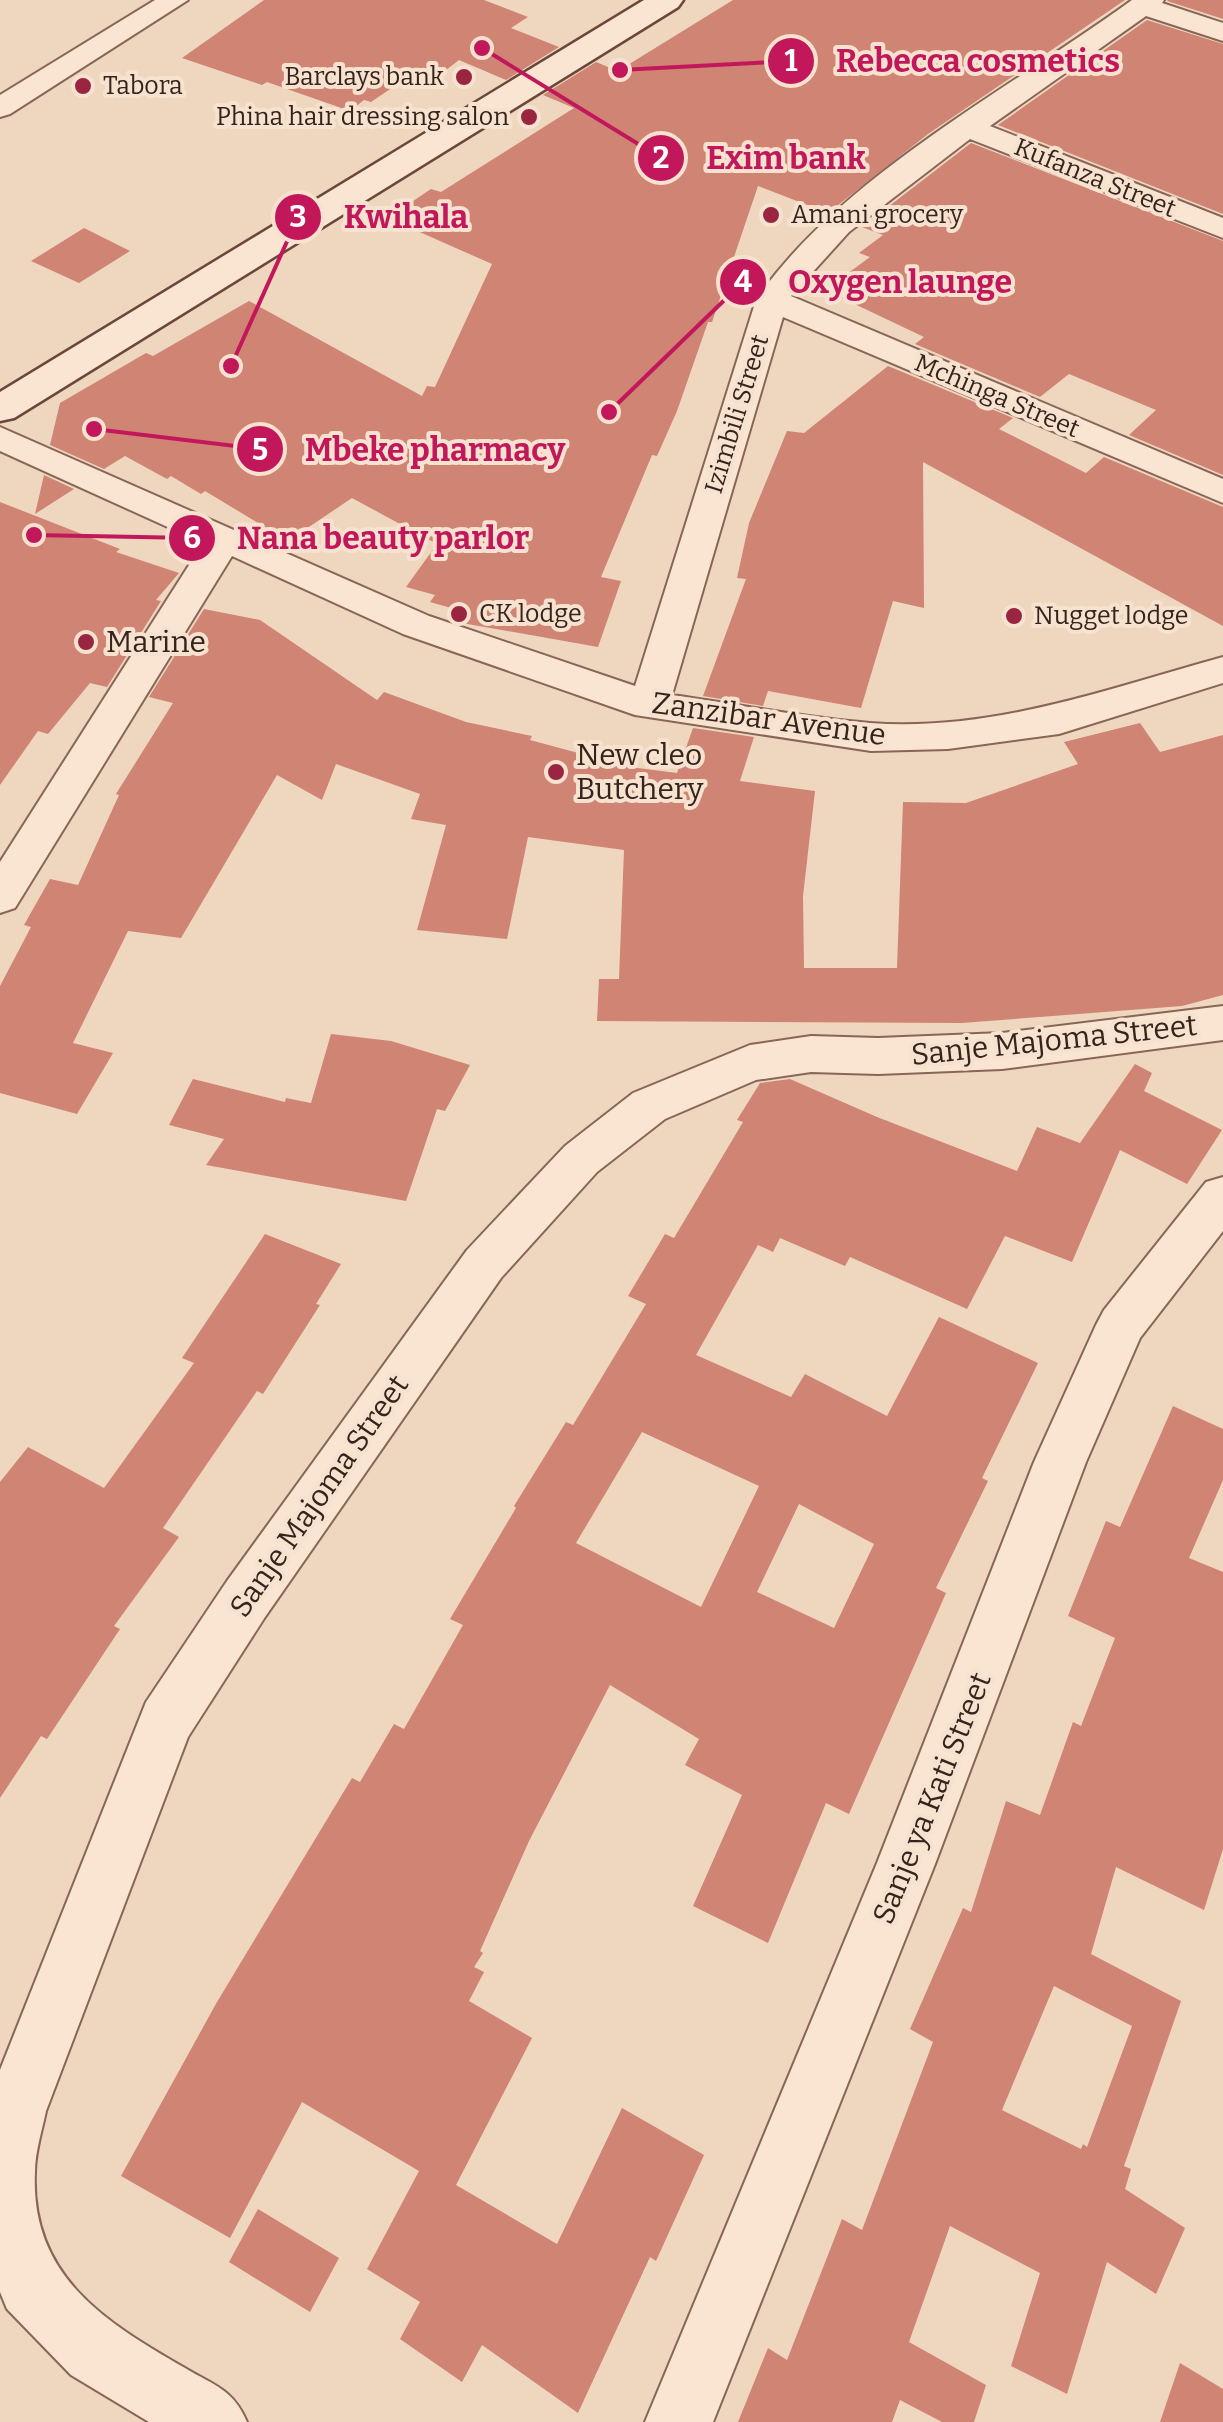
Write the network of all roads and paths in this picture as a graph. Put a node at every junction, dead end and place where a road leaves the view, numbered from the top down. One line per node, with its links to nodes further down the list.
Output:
1 (174, 0): 5 (street)
2 (667, 0): 9 (main road)
3 (1146, 3): 4 (street); 6 (street, Izimbili Street)
4 (1223, 32)
5 (0, 108)
6 (966, 128): 7 (street, Kufanza Street); 8 (street, Izimbili Street)
7 (1223, 230)
8 (772, 300): 11 (street, Mchinga Street); 14 (street, Izimbili Street)
9 (0, 409)
10 (0, 438): 12 (street, Zanzibar Avenue)
11 (1223, 492)
12 (223, 541): 14 (street, Zanzibar Avenue); 15 (street)
13 (1223, 670): 14 (street, Zanzibar Avenue)
14 (649, 705)
15 (0, 897)
16 (1223, 1023): 18 (street, Sanje Majoma Street)
17 (1223, 1196): 20 (street, Sanje ya Kati Street)
18 (5, 2234): 19 (street, Sanje Majoma Street)
19 (213, 2422)
20 (679, 2422)

